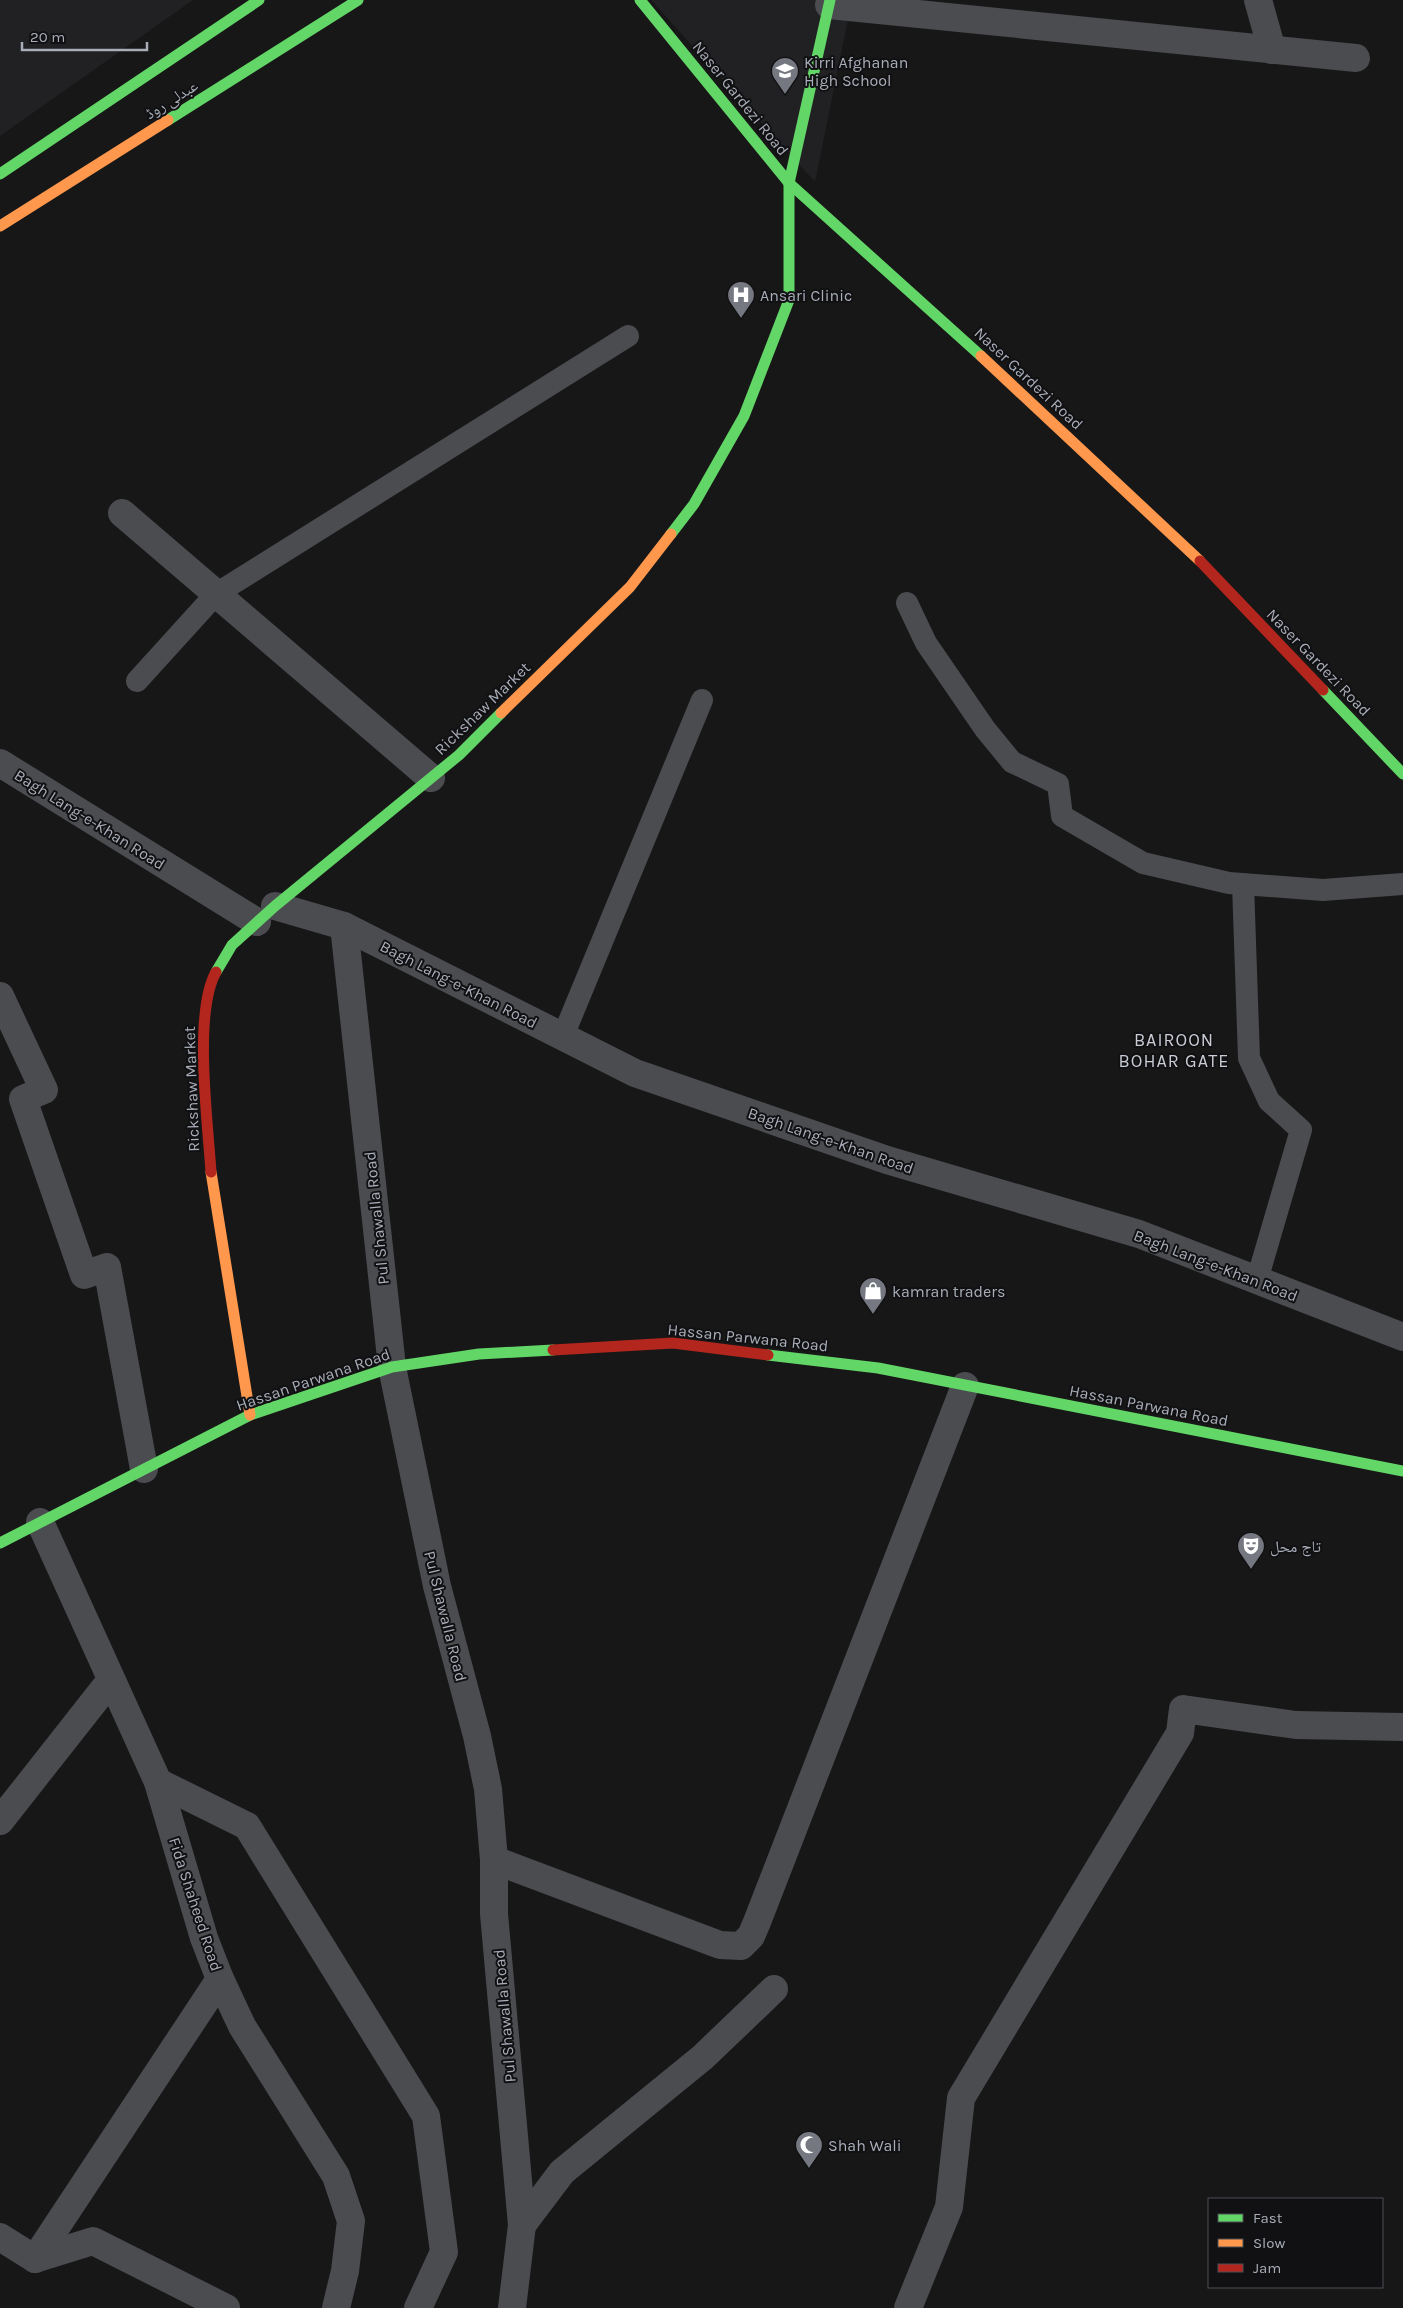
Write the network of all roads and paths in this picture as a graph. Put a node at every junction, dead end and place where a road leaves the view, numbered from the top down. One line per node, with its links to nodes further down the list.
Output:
1 (259, 0): 8 (street, عبدلی روڈ)
2 (358, 0): 10 (street, عبدلی روڈ)
3 (640, 0): 9 (street, Naser Gardezi Road)
4 (1258, 0): 6 (street)
5 (829, 2): 6 (street); 9 (street, Rickshaw Market)
6 (1272, 50): 7 (street)
7 (1356, 58)
8 (0, 174)
9 (789, 183): 18 (street, Naser Gardezi Road); 19 (street, Rickshaw Market)
10 (0, 226)
11 (628, 336): 13 (lane)
12 (122, 513): 13 (street)
13 (216, 594): 15 (lane); 19 (street)
14 (907, 602): 20 (lane)
15 (137, 681)
16 (702, 700): 25 (lane)
17 (0, 763): 22 (street, Bagh Lang-e-Khan Road)
18 (1403, 774)
19 (431, 778): 22 (street, Rickshaw Market)
20 (1243, 884): 21 (lane); 26 (lane)
21 (1403, 884)
22 (266, 914): 23 (street, Bagh Lang-e-Khan Road); 30 (street, Rickshaw Market)
23 (344, 926): 25 (street, Bagh Lang-e-Khan Road); 28 (street, Pul Shawalla Road)
24 (0, 996): 31 (street)
25 (563, 1036): 26 (street, Bagh Lang-e-Khan Road)
26 (1257, 1280): 27 (street, Bagh Lang-e-Khan Road)
27 (1403, 1338)
28 (392, 1367): 29 (street, Hassan Parwana Road); 30 (street, Hassan Parwana Road); 39 (street, Pul Shawalla Road)
29 (965, 1386): 32 (street, Hassan Parwana Road); 39 (street)
30 (250, 1415): 31 (street, Hassan Parwana Road)
31 (144, 1469): 33 (street, Hassan Parwana Road)
32 (1403, 1471)
33 (40, 1522): 34 (street, Hassan Parwana Road); 35 (street, Fida Shaheed Road)
34 (0, 1543)
35 (112, 1680): 37 (street, Fida Shaheed Road); 38 (street)
36 (1403, 1727): 49 (street)
37 (158, 1782): 40 (street, Fida Shaheed Road); 47 (street)
38 (0, 1822)
39 (494, 1860): 42 (street, Pul Shawalla Road)
40 (220, 1979): 44 (street); 46 (street, Fida Shaheed Road)
41 (774, 1989): 42 (street)
42 (522, 2225): 48 (street, Pul Shawalla Road)
43 (0, 2237): 44 (street)
44 (34, 2259): 45 (street)
45 (226, 2308)
46 (336, 2308)
47 (418, 2308)
48 (512, 2308)
49 (908, 2308)

